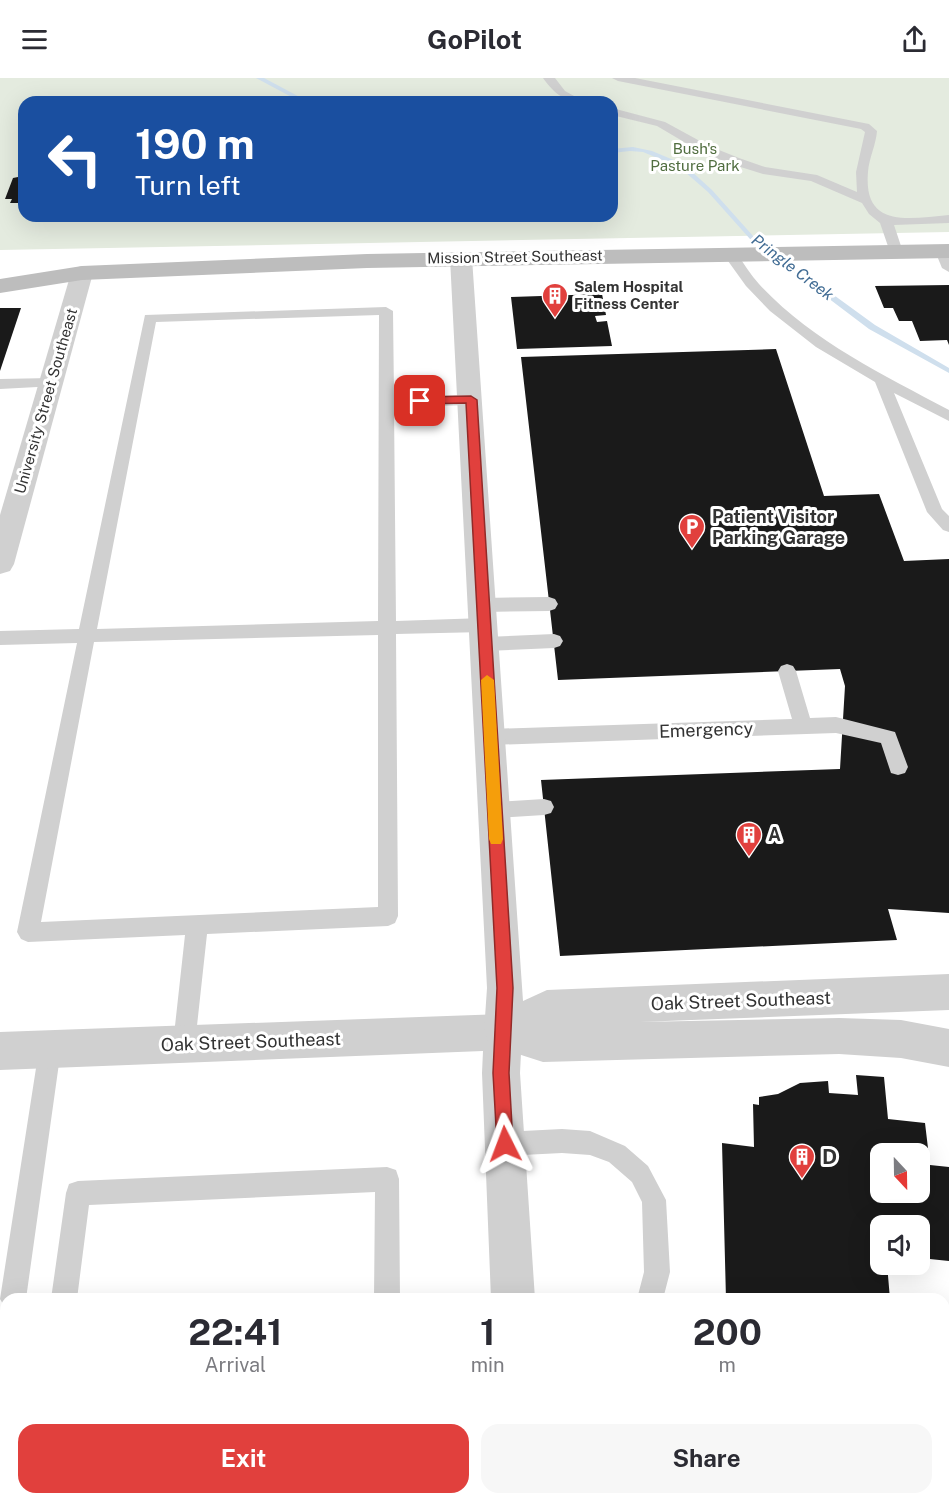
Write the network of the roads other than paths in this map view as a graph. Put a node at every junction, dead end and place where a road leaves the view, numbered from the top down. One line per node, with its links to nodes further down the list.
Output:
1 (549, 78): 3 (lane)
2 (618, 78): 5 (lane)
3 (567, 96)
4 (618, 113): 6 (lane)
5 (862, 169): 6 (lane); 7 (lane)
6 (813, 178): 7 (lane)
7 (867, 201): 9 (lane)
8 (949, 219): 9 (lane)
9 (885, 221): 10 (lane)
10 (896, 252): 11 (main road, Mission Street Southeast); 12 (main road, Mission Street Southeast)
11 (730, 254): 13 (main road, Mission Street Southeast); 17 (lane)
12 (947, 257)
13 (461, 258): 15 (main road, Mission Street Southeast); 20 (street)
14 (0, 264): 15 (main road, Mission Street Southeast)
15 (82, 273): 16 (main road, Mission Street Southeast); 18 (street, University Street Southeast)
16 (0, 286)
17 (881, 378): 22 (lane); 23 (lane)
18 (51, 383): 19 (lane); 24 (street, University Street Southeast)
19 (0, 384)
20 (471, 400): 21 (lane); 26 (street)
21 (387, 402): 27 (lane); 28 (lane)
22 (949, 416)
23 (949, 526)
24 (1, 554)
25 (549, 604): 26 (lane)
26 (484, 624): 27 (lane); 30 (lane); 33 (street)
27 (387, 628): 28 (lane); 37 (lane)
28 (87, 636): 29 (lane); 37 (lane)
29 (0, 638)
30 (554, 641)
31 (787, 671): 32 (lane)
32 (803, 726): 33 (lane, Emergency); 34 (lane, Emergency)
33 (490, 737): 36 (street)
34 (898, 766)
35 (544, 807): 36 (lane)
36 (495, 810): 39 (street)
37 (197, 925): 40 (lane)
38 (949, 992): 39 (street, Oak Street Southeast)
39 (503, 1032): 40 (street, Oak Street Southeast); 41 (street, Oak Street Southeast); 44 (street)
40 (184, 1044): 42 (street, Oak Street Southeast)
41 (949, 1048)
42 (50, 1049): 43 (street, Oak Street Southeast); 45 (lane)
43 (0, 1051)
44 (505, 1144): 48 (street); 49 (lane)
45 (14, 1293)
46 (65, 1293): 47 (lane)
47 (387, 1293)
48 (513, 1293)
49 (652, 1293)

